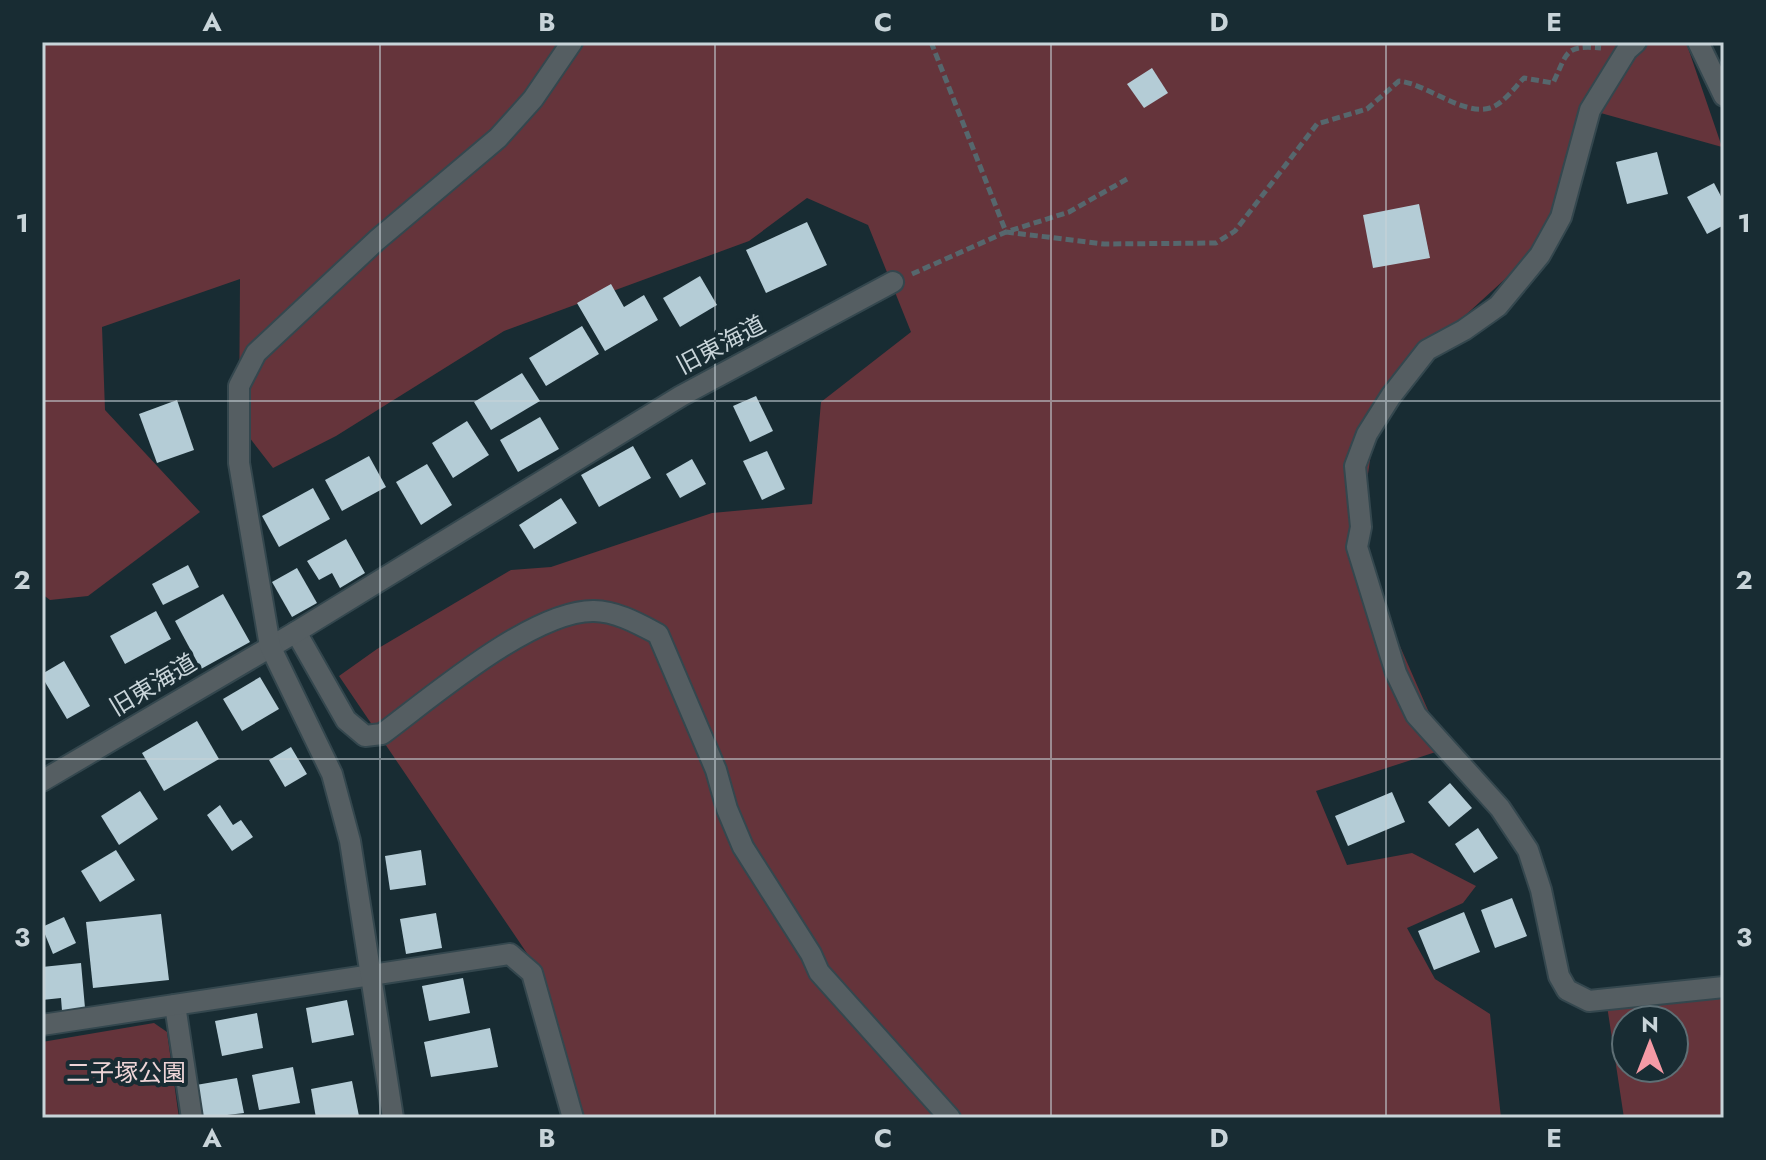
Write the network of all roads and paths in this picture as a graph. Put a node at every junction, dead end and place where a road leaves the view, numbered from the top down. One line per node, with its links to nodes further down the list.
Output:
1 (572, 42): 10 (street)
2 (931, 42): 7 (path)
3 (1698, 42): 5 (street)
4 (1631, 46): 7 (path); 13 (street)
5 (1724, 96)
6 (1127, 179): 7 (path)
7 (1006, 232): 8 (path)
8 (893, 282): 9 (street, 旧東海道)
9 (296, 632): 10 (street, 旧東海道); 19 (street)
10 (270, 646): 11 (street, 旧東海道); 12 (street)
11 (42, 781)
12 (371, 973): 14 (street); 17 (street); 18 (street)
13 (1724, 987)
14 (175, 1005): 15 (street); 16 (street)
15 (42, 1025)
16 (192, 1118)
17 (393, 1118)
18 (573, 1118)
19 (950, 1118)

